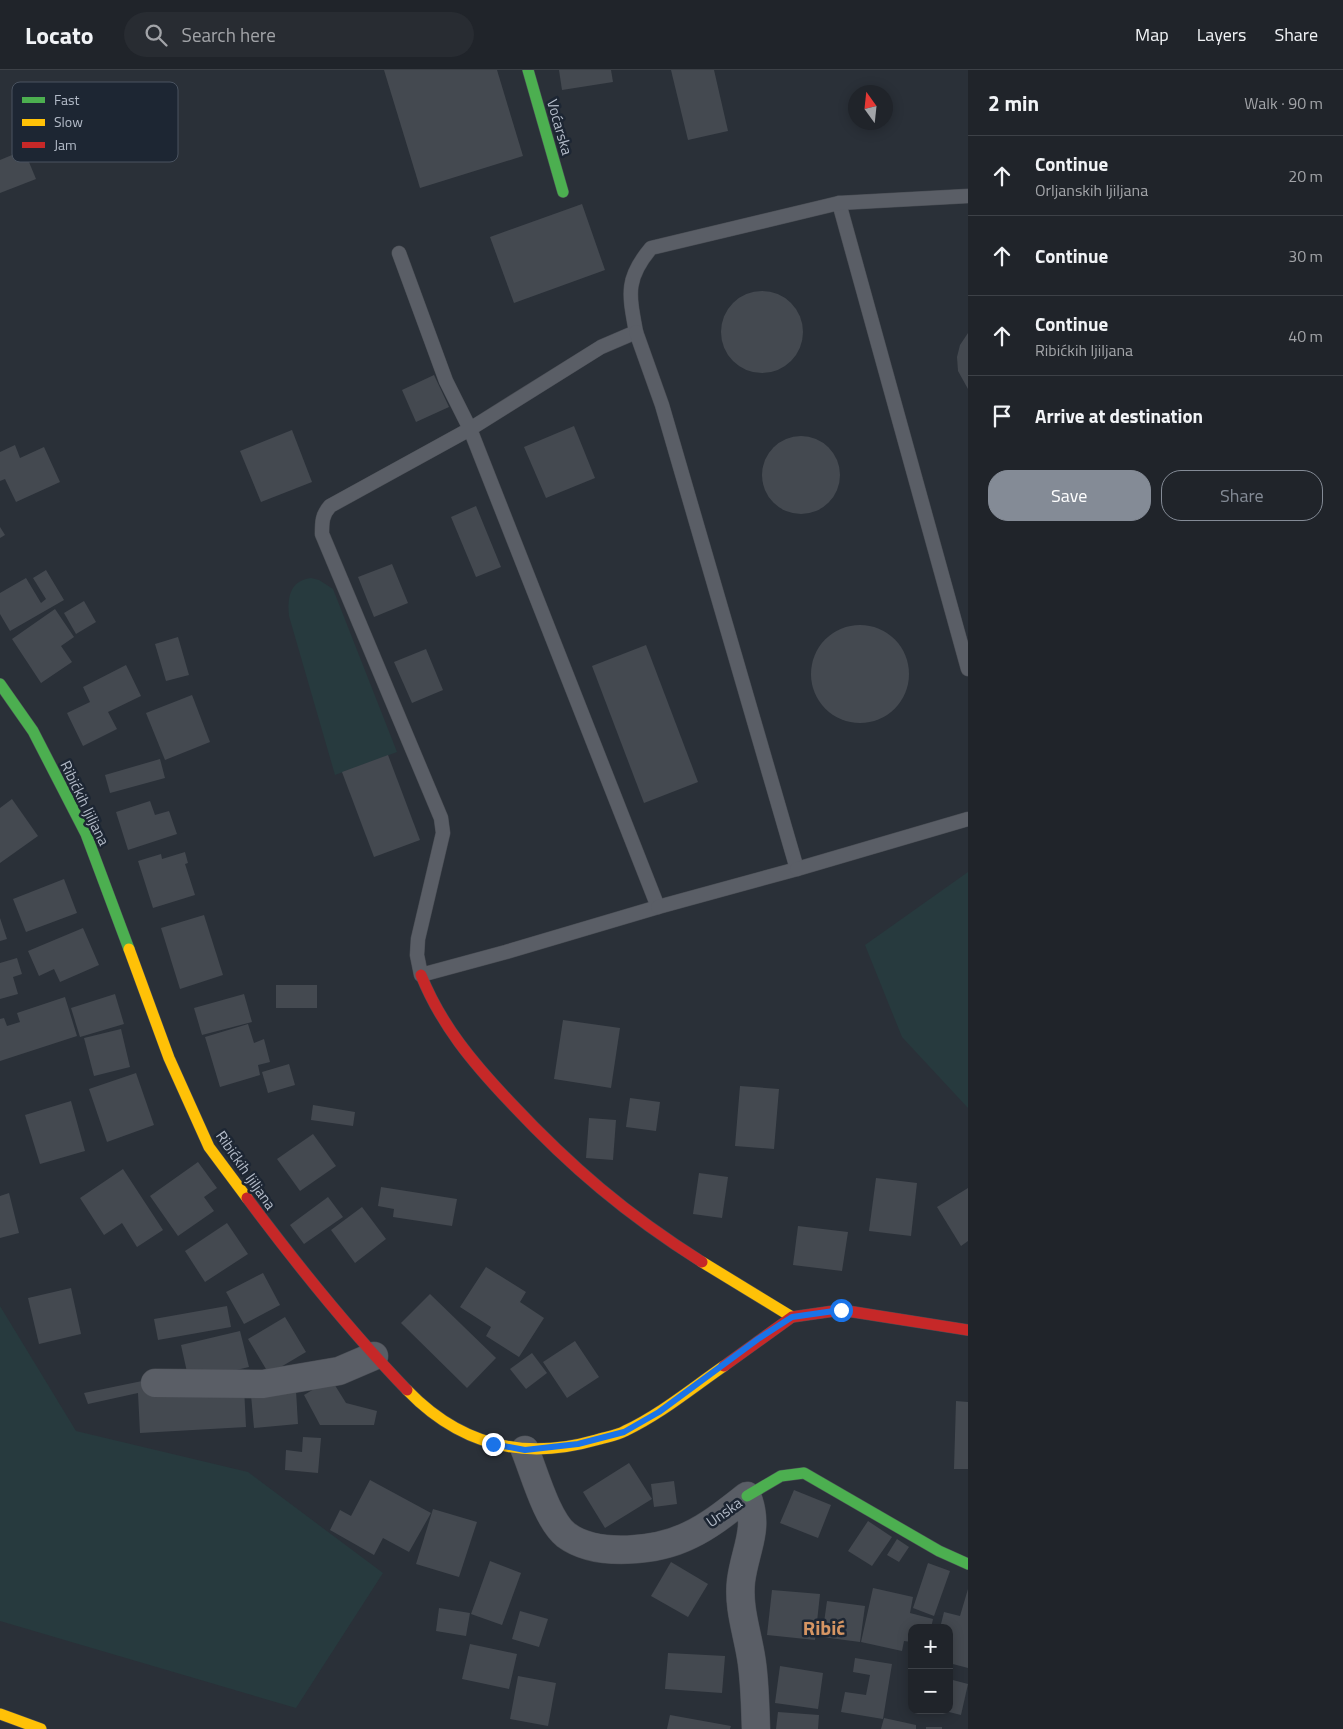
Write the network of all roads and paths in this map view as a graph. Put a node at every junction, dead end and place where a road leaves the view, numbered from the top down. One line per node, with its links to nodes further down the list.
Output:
1 (528, 70): 2 (street, Voćarska)
2 (563, 192)
3 (968, 196): 4 (lane)
4 (839, 203): 6 (lane); 8 (lane)
5 (399, 253): 7 (lane)
6 (636, 332): 7 (lane); 11 (lane)
7 (470, 428): 12 (lane); 13 (lane)
8 (968, 669)
9 (0, 684): 16 (street, Ribićkih ljiljana)
10 (968, 820): 11 (lane)
11 (797, 870): 12 (lane)
12 (658, 907): 13 (lane)
13 (421, 975): 14 (street)
14 (792, 1317): 15 (street); 18 (street, Ribićkih ljiljana)
15 (968, 1330)
16 (374, 1356): 17 (street); 18 (street, Ribićkih ljiljana)
17 (155, 1383)
18 (525, 1450): 19 (street, Unska)
19 (747, 1496): 20 (street); 23 (street, Unska)
20 (968, 1564)
21 (0, 1714): 22 (street)
22 (41, 1729)
23 (756, 1729)

